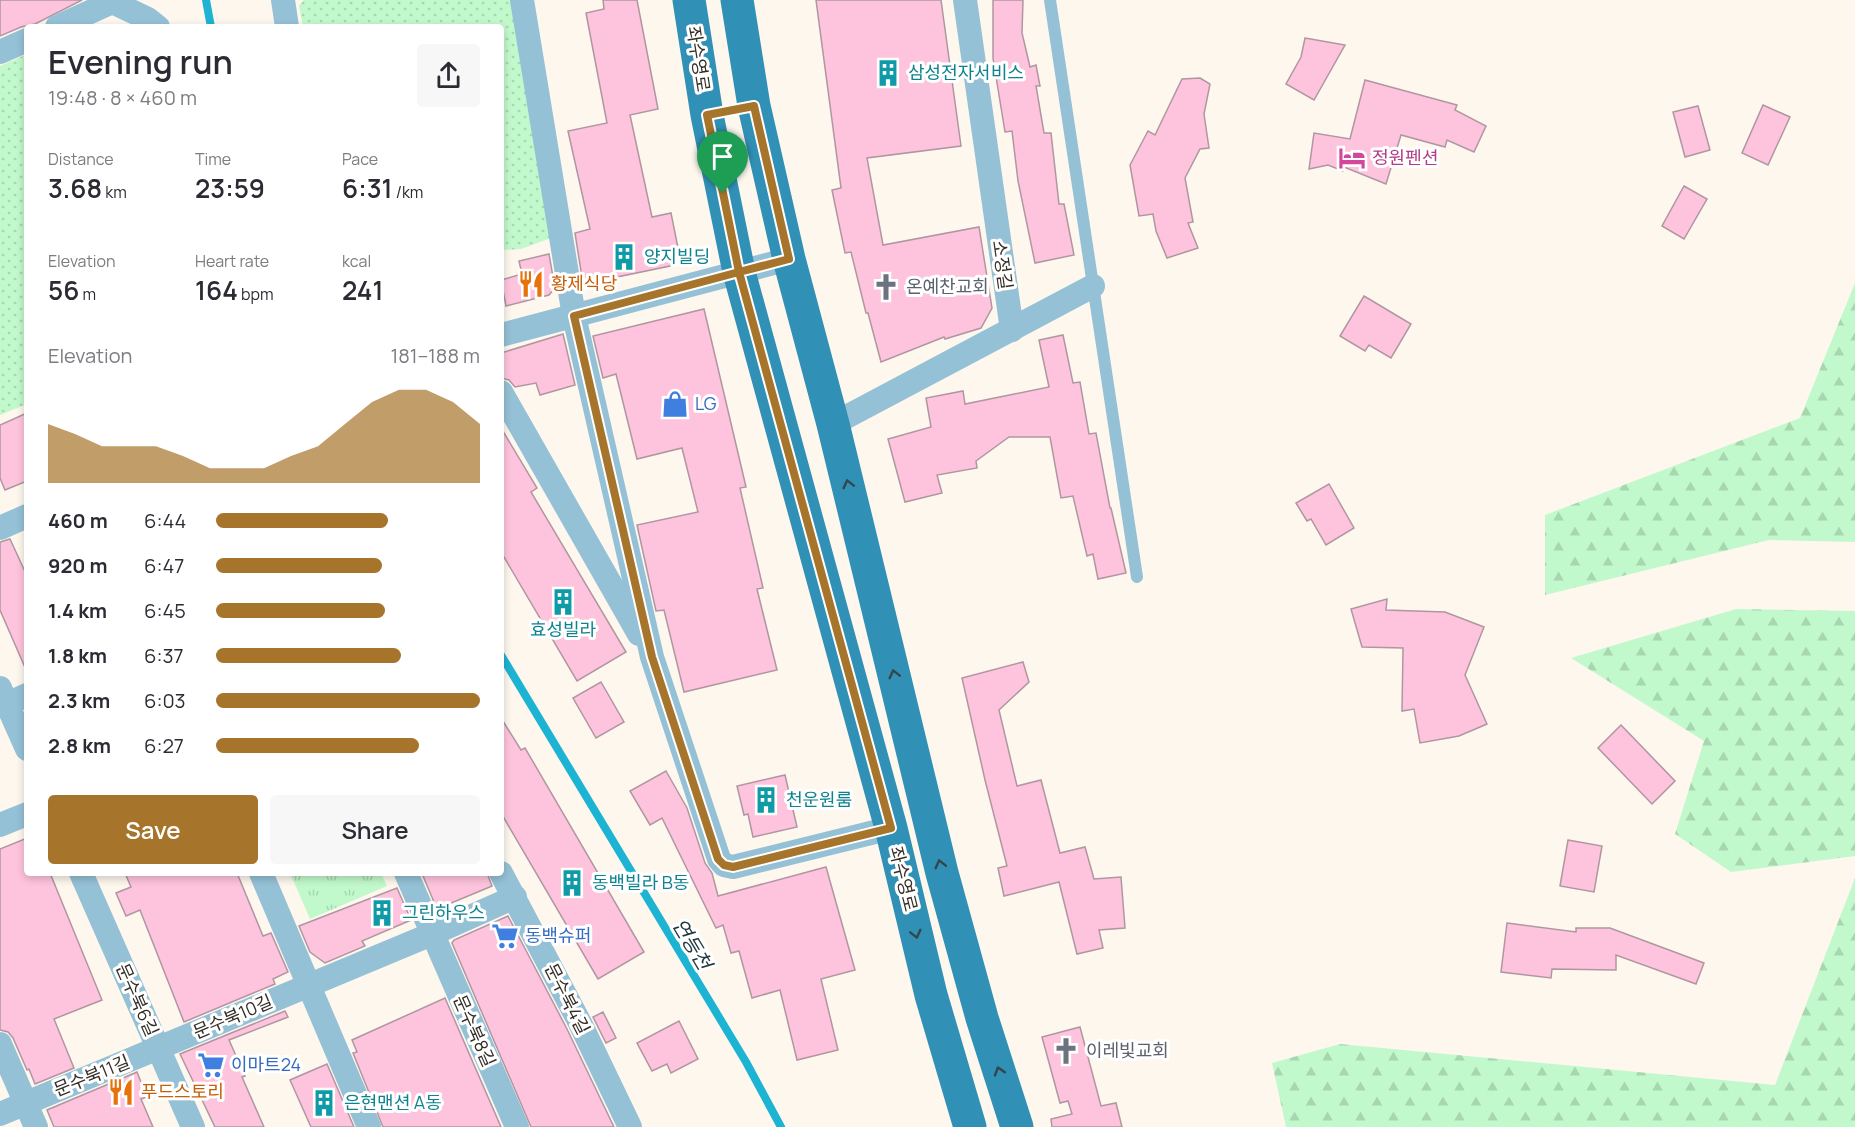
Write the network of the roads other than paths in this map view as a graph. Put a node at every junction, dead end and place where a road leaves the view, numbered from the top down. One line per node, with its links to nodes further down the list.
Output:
1 (283, 0): 10 (street)
2 (522, 0): 18 (street)
3 (689, 0): 14 (main road, 좌수영로)
4 (737, 0): 13 (main road)
5 (965, 0): 19 (street, 소정길)
6 (1050, 0): 17 (lane)
7 (112, 1): 8 (street); 9 (street)
8 (63, 24)
9 (154, 24)
10 (287, 24)
11 (24, 41): 12 (street)
12 (0, 52)
13 (754, 106): 14 (main road); 15 (main road)
14 (707, 115): 16 (main road, 좌수영로)
15 (789, 259): 16 (street); 22 (main road)
16 (739, 272): 18 (street); 31 (main road, 좌수영로)
17 (1093, 286): 19 (street); 25 (lane)
18 (574, 316): 20 (street); 26 (street)
19 (1012, 330): 22 (street)
20 (504, 334)
21 (504, 397): 26 (street)
22 (833, 424): 49 (main road, one-way to 22)
23 (24, 517): 24 (street)
24 (0, 528)
25 (1137, 577)
26 (652, 657): 31 (street)
27 (11, 695): 28 (street)
28 (24, 739)
29 (24, 815): 30 (street)
30 (0, 825)
31 (891, 828): 48 (main road, 좌수영로, one-way to 48)
32 (82, 876): 40 (street, 문수북6길)
33 (262, 876): 38 (street)
34 (407, 876): 37 (street)
35 (503, 876): 36 (street, 문수북4길)
36 (515, 897): 37 (street, 문수북10길); 47 (street, 문수북4길)
37 (432, 934): 38 (street, 문수북10길); 46 (street, 문수북8길)
38 (308, 986): 40 (street, 문수북10길); 45 (street)
39 (0, 1044): 41 (street)
40 (158, 1049): 41 (street, 문수북11길); 44 (street, 문수북6길)
41 (25, 1103): 42 (street, 문수북11길); 43 (street)
42 (0, 1114)
43 (36, 1127)
44 (192, 1127)
45 (369, 1127)
46 (517, 1127)
47 (630, 1127)
48 (970, 1127)
49 (1017, 1127)

